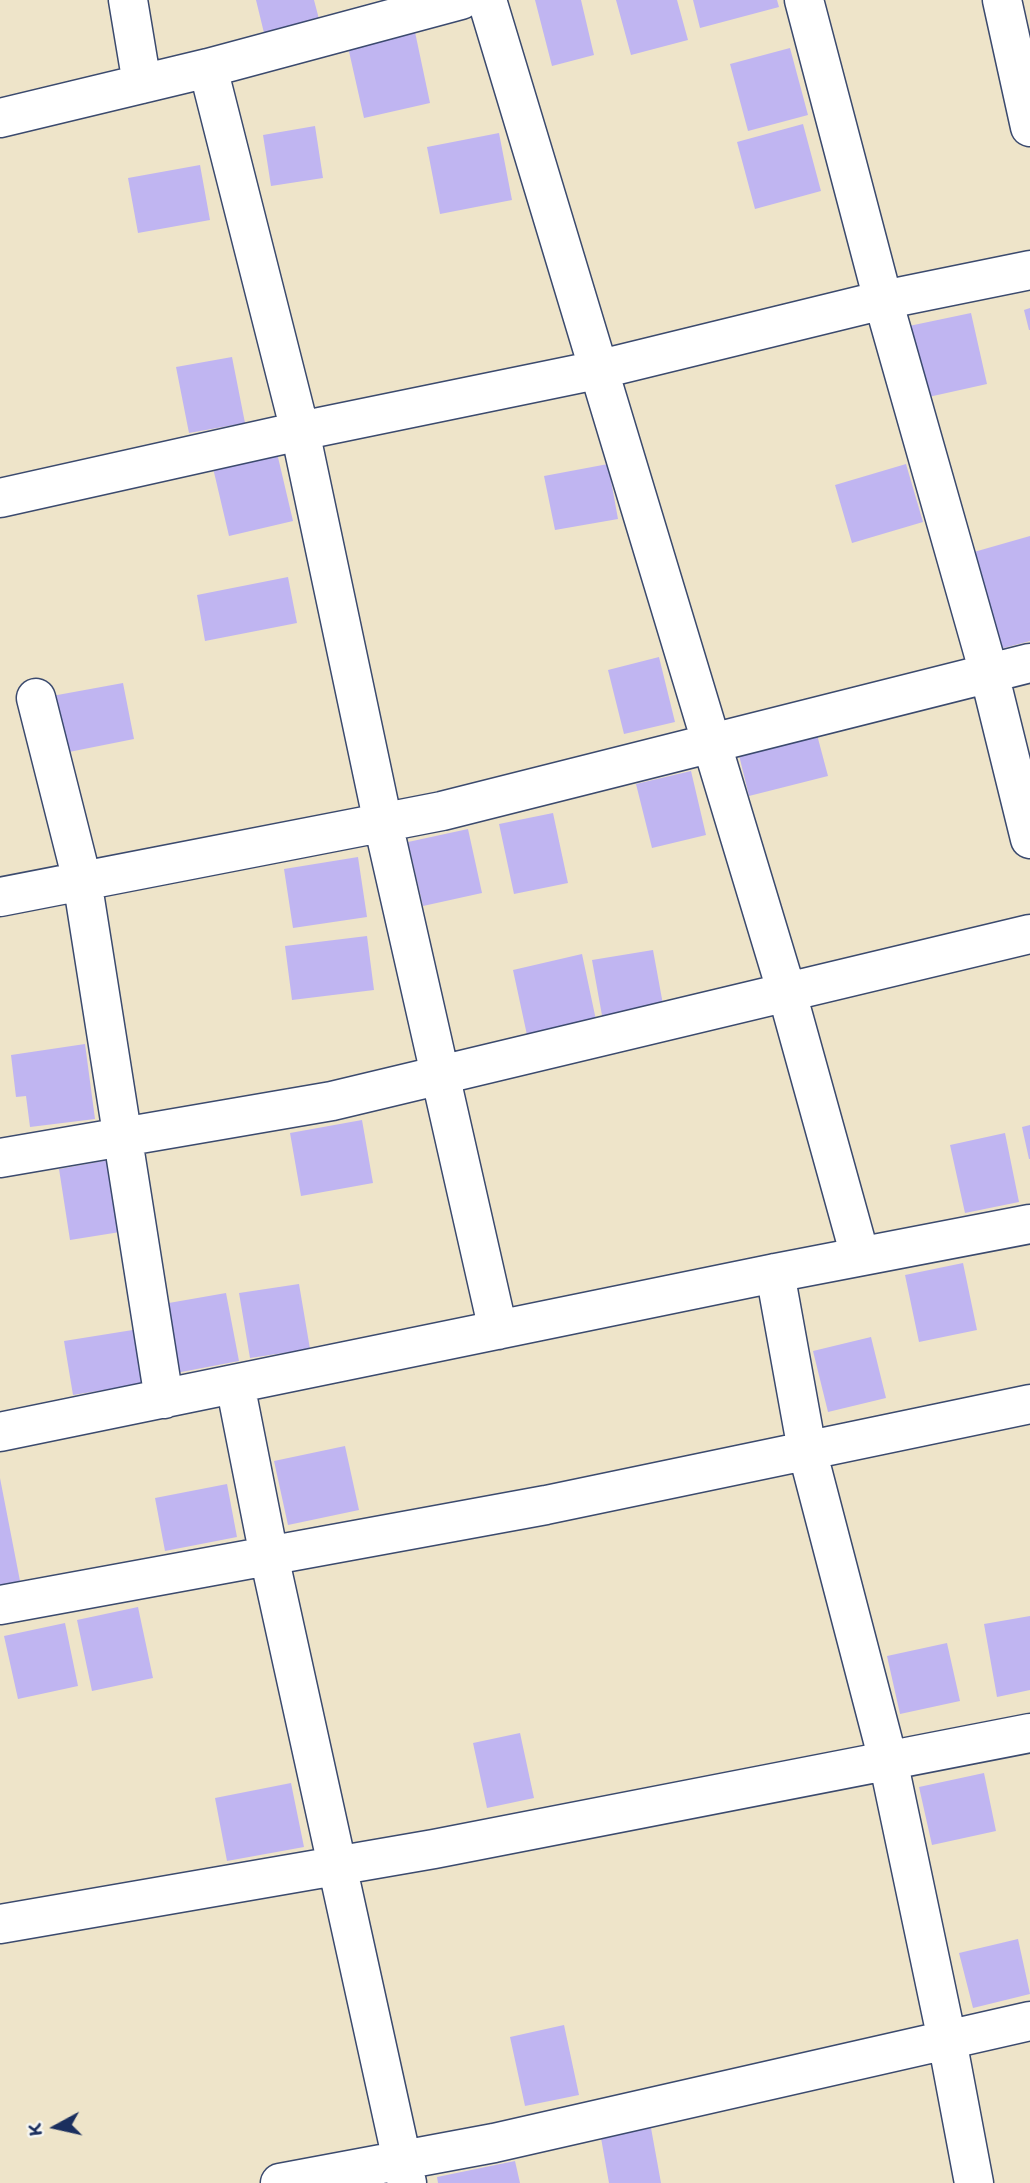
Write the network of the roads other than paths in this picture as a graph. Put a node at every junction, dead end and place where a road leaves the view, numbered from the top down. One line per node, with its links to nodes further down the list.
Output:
1 (128, 0): 7 (street)
2 (461, 0): 6 (street)
3 (487, 0): 12 (street)
4 (804, 0): 11 (street)
5 (1002, 0): 9 (street)
6 (208, 68): 7 (street); 13 (street)
7 (142, 84): 8 (street)
8 (0, 118)
9 (1030, 127)
10 (1030, 270): 11 (street)
11 (883, 300): 12 (street); 16 (street)
12 (597, 370): 13 (street); 18 (street)
13 (300, 431): 14 (street); 19 (street)
14 (0, 498)
15 (1030, 663): 16 (street)
16 (989, 673): 18 (street); 20 (street)
17 (36, 698): 21 (street)
18 (711, 743): 19 (street); 24 (street)
19 (383, 823): 21 (street); 25 (street)
20 (1030, 839)
21 (82, 880): 22 (street); 26 (street)
22 (0, 897)
23 (1030, 934): 24 (street)
24 (787, 993): 25 (street); 29 (street)
25 (439, 1075): 26 (street); 31 (street)
26 (121, 1135): 27 (street); 33 (street)
27 (0, 1158)
28 (1030, 1224): 29 (street)
29 (860, 1256): 30 (street)
30 (775, 1273): 31 (street); 36 (street)
31 (498, 1330): 32 (street)
32 (235, 1384): 33 (street); 37 (street)
33 (164, 1399): 35 (street)
34 (1030, 1404): 36 (street)
35 (0, 1432)
36 (807, 1450): 37 (street); 40 (street)
37 (269, 1556): 38 (street); 41 (street)
38 (0, 1605)
39 (1030, 1732): 40 (street)
40 (888, 1760): 41 (street); 44 (street)
41 (339, 1866): 42 (street); 45 (street)
42 (0, 1924)
43 (1030, 2021): 44 (street)
44 (947, 2040): 45 (street); 47 (street)
45 (405, 2171): 46 (street)
46 (280, 2183)
47 (974, 2183)

